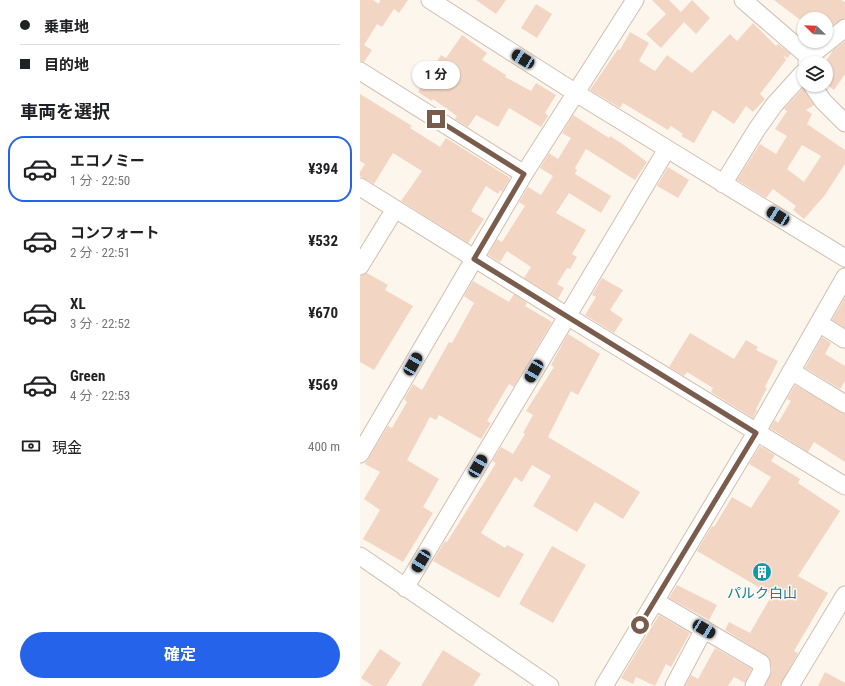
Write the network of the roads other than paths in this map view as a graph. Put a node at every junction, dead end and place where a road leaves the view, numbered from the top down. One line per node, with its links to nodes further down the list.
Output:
1 (430, 0): 10 (street)
2 (635, 0): 10 (street)
3 (743, 0): 6 (street)
4 (845, 28): 5 (street)
5 (819, 56)
6 (797, 60)
7 (360, 71): 13 (street)
8 (797, 80): 14 (street)
9 (818, 92): 11 (street)
10 (576, 93): 12 (street); 13 (street)
11 (845, 123)
12 (667, 149): 14 (street); 21 (street)
13 (524, 174): 18 (street)
14 (724, 184): 17 (street)
15 (360, 187): 16 (street)
16 (395, 209): 18 (street); 19 (street)
17 (845, 258)
18 (474, 259): 21 (street); 27 (street)
19 (360, 266)
20 (843, 287): 22 (street)
21 (567, 316): 26 (street); 31 (street)
22 (819, 323): 23 (street); 24 (street)
23 (844, 339)
24 (791, 371): 25 (street); 26 (street)
25 (845, 404)
26 (756, 433): 28 (street); 33 (street)
27 (362, 445)
28 (845, 486)
29 (360, 556): 31 (street)
30 (360, 570): 35 (street)
31 (405, 588): 36 (street)
32 (845, 595): 40 (street)
33 (655, 600): 34 (street); 37 (street)
34 (704, 629): 38 (street); 39 (street)
35 (530, 686)
36 (550, 686)
37 (604, 686)
38 (674, 686)
39 (754, 686)
40 (790, 686)

